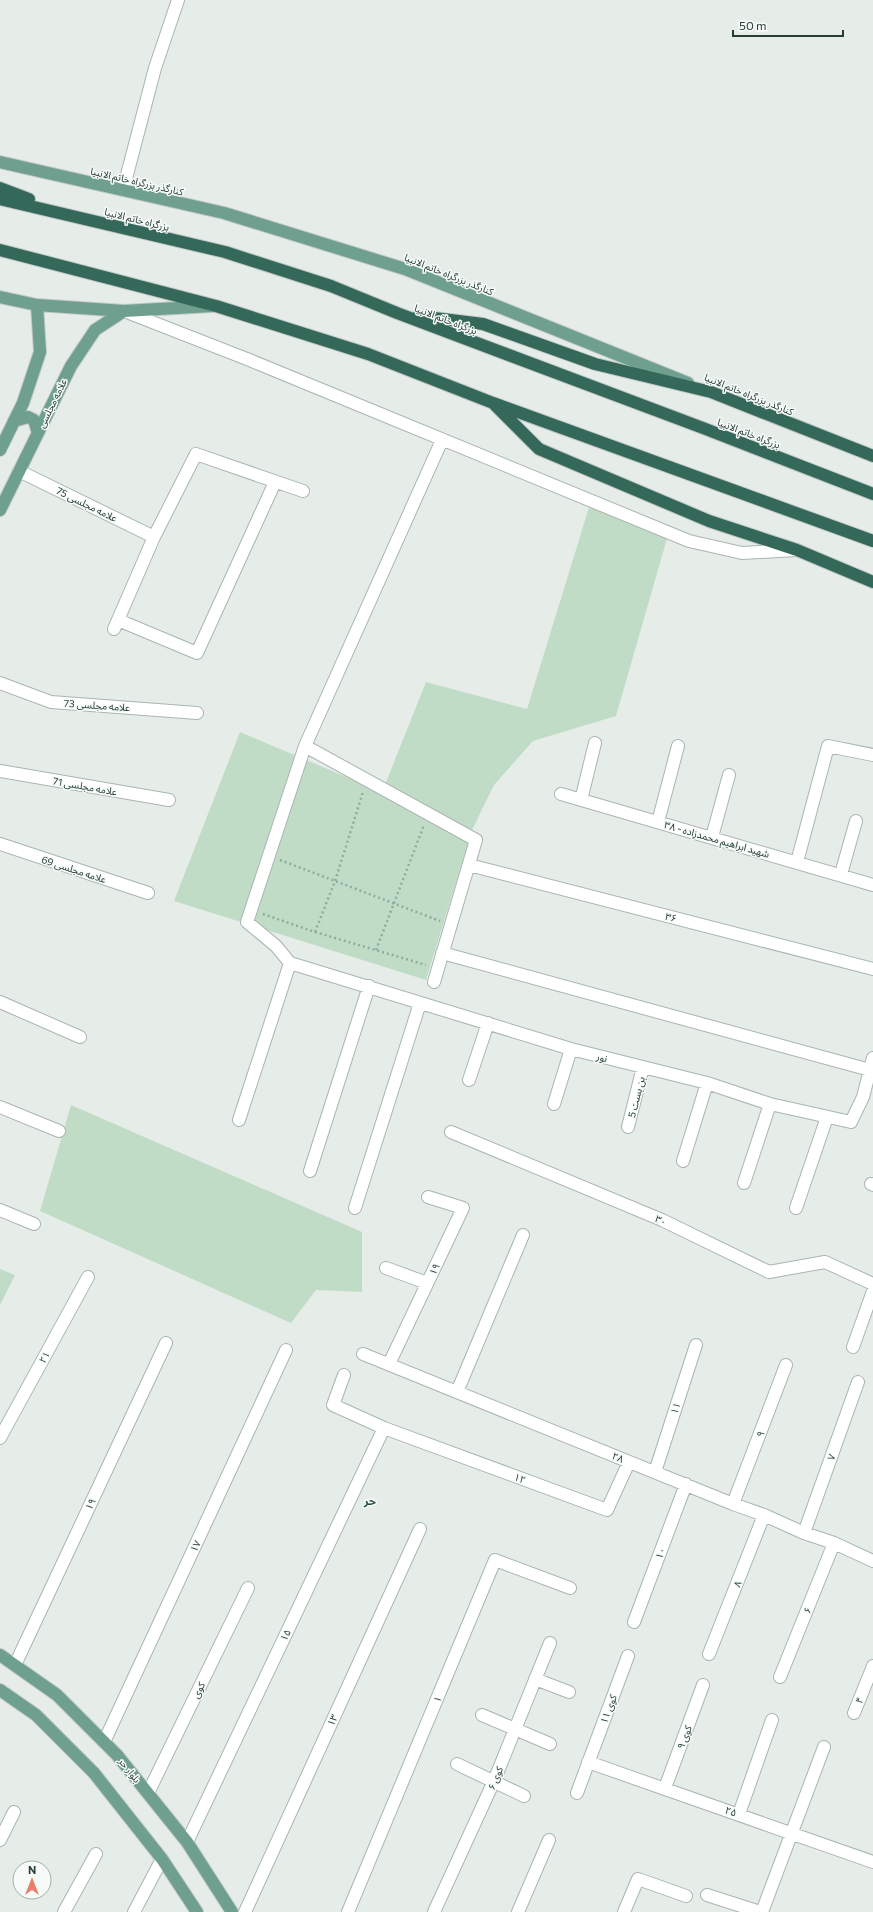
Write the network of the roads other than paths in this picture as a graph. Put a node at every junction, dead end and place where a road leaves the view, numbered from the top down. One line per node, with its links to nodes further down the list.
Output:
1 (178, 0): 4 (street)
2 (0, 162): 4 (main road, کنارگذر بزرگراه خاتم الانبیا)
3 (0, 188): 6 (highway)
4 (123, 190): 13 (main road, کنارگذر بزرگراه خاتم الانبیا)
5 (0, 199): 6 (highway, بزرگراه خاتم الانبیا)
6 (67, 214): 12 (highway, بزرگراه خاتم الانبیا)
7 (0, 250): 10 (highway)
8 (0, 297): 9 (main road)
9 (37, 305): 11 (main road); 15 (main road)
10 (216, 306): 11 (main road); 14 (highway)
11 (124, 311): 16 (main road, علامه مجلسی); 17 (street)
12 (397, 313): 13 (highway); 23 (highway, بزرگراه خاتم الانبیا)
13 (711, 392): 19 (highway, کنارگذر بزرگراه خاتم الانبیا)
14 (493, 403): 26 (highway); 27 (highway)
15 (14, 421): 16 (main road); 18 (main road)
16 (38, 433): 20 (main road, علامه مجلسی)
17 (442, 440): 27 (street); 32 (street)
18 (0, 450)
19 (873, 456)
20 (19, 471): 24 (main road, علامه مجلسی); 25 (street, علامه مجلسی 75)
21 (275, 482): 22 (street); 25 (street); 25 (street)
22 (303, 492)
23 (873, 494)
24 (0, 510)
25 (154, 537)
26 (873, 541)
27 (797, 550): 28 (highway)
28 (873, 582)
29 (0, 683): 30 (street, علامه مجلسی 73)
30 (197, 713)
31 (595, 743): 39 (street)
32 (306, 746): 45 (street); 50 (street)
33 (678, 746): 41 (street)
34 (873, 755): 44 (street)
35 (0, 771): 38 (street, علامه مجلسی 71)
36 (729, 775): 42 (street)
37 (561, 794): 39 (street, شهید ابراهیم محمدزاده - ۳۸)
38 (169, 800)
39 (581, 800): 41 (street, شهید ابراهیم محمدزاده - ۳۸)
40 (856, 821): 46 (street)
41 (658, 822): 42 (street, شهید ابراهیم محمدزاده - ۳۸)
42 (712, 837): 44 (street, شهید ابراهیم محمدزاده - ۳۸)
43 (0, 844): 48 (street, علامه مجلسی 69)
44 (797, 862): 46 (street, شهید ابراهیم محمدزاده - ۳۸)
45 (469, 864): 49 (street); 51 (street, ۳۶)
46 (841, 874): 47 (street, شهید ابراهیم محمدزاده - ۳۸)
47 (873, 885)
48 (148, 893)
49 (442, 953): 52 (street); 59 (street)
50 (290, 963): 53 (street, نور); 68 (street)
51 (873, 969)
52 (434, 982)
53 (369, 986): 55 (street, نور); 73 (street)
54 (0, 1002): 57 (street)
55 (420, 1003): 56 (street, نور); 76 (street)
56 (488, 1023): 58 (street, نور); 61 (street)
57 (80, 1037)
58 (571, 1049): 60 (street, نور); 64 (street)
59 (871, 1064): 63 (street, نور)
60 (643, 1067): 62 (street, نور); 69 (street, بن بست 5)
61 (469, 1080)
62 (707, 1083): 65 (street, نور); 72 (street)
63 (868, 1099): 67 (street, نور)
64 (554, 1104)
65 (770, 1104): 67 (street, نور); 74 (street)
66 (0, 1107): 70 (street)
67 (828, 1117): 77 (street)
68 (239, 1120)
69 (628, 1127)
70 (59, 1131)
71 (450, 1132): 84 (street, ۳۰)
72 (683, 1161)
73 (310, 1171)
74 (744, 1183)
75 (428, 1196): 83 (street, ۱۹)
76 (355, 1208)
77 (796, 1208)
78 (0, 1210): 79 (street)
79 (34, 1224)
80 (523, 1235): 95 (street)
81 (386, 1268): 83 (street)
82 (88, 1277): 97 (street, ۲۱)
83 (427, 1283): 91 (street, ۱۹)
84 (873, 1284)
85 (873, 1291): 88 (street)
86 (166, 1343): 114 (street, ۱۹)
87 (696, 1345): 99 (street, ۱۱)
88 (853, 1347)
89 (286, 1350): 125 (street, ۱۷)
90 (363, 1354): 91 (street, ۲۸)
91 (389, 1364): 95 (street, ۲۸)
92 (786, 1365): 101 (street, ۹)
93 (344, 1375): 96 (street)
94 (858, 1382): 104 (street, ۷)
95 (457, 1392): 98 (street, ۲۸)
96 (384, 1428): 98 (street, ۱۲); 140 (street, ۱۵)
97 (0, 1438)
98 (629, 1462): 99 (street, ۲۸)
99 (655, 1472): 100 (street, ۲۸)
100 (686, 1484): 101 (street, ۲۸); 109 (street, ۱۰)
101 (733, 1504): 102 (street, ۲۸)
102 (764, 1515): 104 (street, ۲۸); 111 (street, ۸)
103 (420, 1529): 150 (street, ۱۳)
104 (804, 1533): 105 (street, ۲۸)
105 (834, 1543): 106 (street, ۲۸); 116 (street, ۶)
106 (873, 1561)
107 (248, 1588): 132 (street, کوی)
108 (570, 1588): 151 (street, ۱)
109 (634, 1622)
110 (550, 1643): 117 (street, کوی ۶)
111 (710, 1654)
112 (0, 1655): 114 (main road, بلوار حر)
113 (628, 1656): 128 (street, کوی ۱۱)
114 (15, 1666): 125 (main road, بلوار حر)
115 (873, 1666): 121 (street, ۴)
116 (780, 1677)
117 (535, 1679): 120 (street); 124 (street, کوی ۶)
118 (703, 1685): 131 (street, کوی ۹)
119 (0, 1690): 143 (main road)
120 (569, 1692)
121 (854, 1713)
122 (482, 1715): 124 (street)
123 (772, 1720): 136 (street)
124 (514, 1729): 126 (street); 130 (street, کوی ۶)
125 (104, 1742): 132 (main road, بلوار حر)
126 (550, 1744)
127 (824, 1747): 137 (street)
128 (588, 1762): 131 (street, ۲۵); 133 (street, کوی ۱۱)
129 (457, 1764): 130 (street)
130 (494, 1781): 134 (street); 152 (street, کوی ۶)
131 (665, 1788): 136 (street, ۲۵)
132 (148, 1793): 140 (main road, بلوار حر)
133 (576, 1793)
134 (524, 1796)
135 (14, 1812): 138 (street)
136 (740, 1814): 137 (street, ۲۵)
137 (792, 1833): 142 (street, ۲۵); 155 (street)
138 (0, 1840)
139 (549, 1840): 153 (street)
140 (187, 1842): 149 (main road, بلوار حر)
141 (96, 1854): 146 (street)
142 (872, 1858)
143 (162, 1859): 147 (street); 148 (main road)
144 (707, 1895): 155 (street)
145 (686, 1896): 154 (street)
146 (64, 1912)
147 (134, 1912)
148 (197, 1912)
149 (232, 1912)
150 (245, 1912)
151 (348, 1912)
152 (434, 1912)
153 (518, 1912)
154 (624, 1912)
155 (761, 1912)

